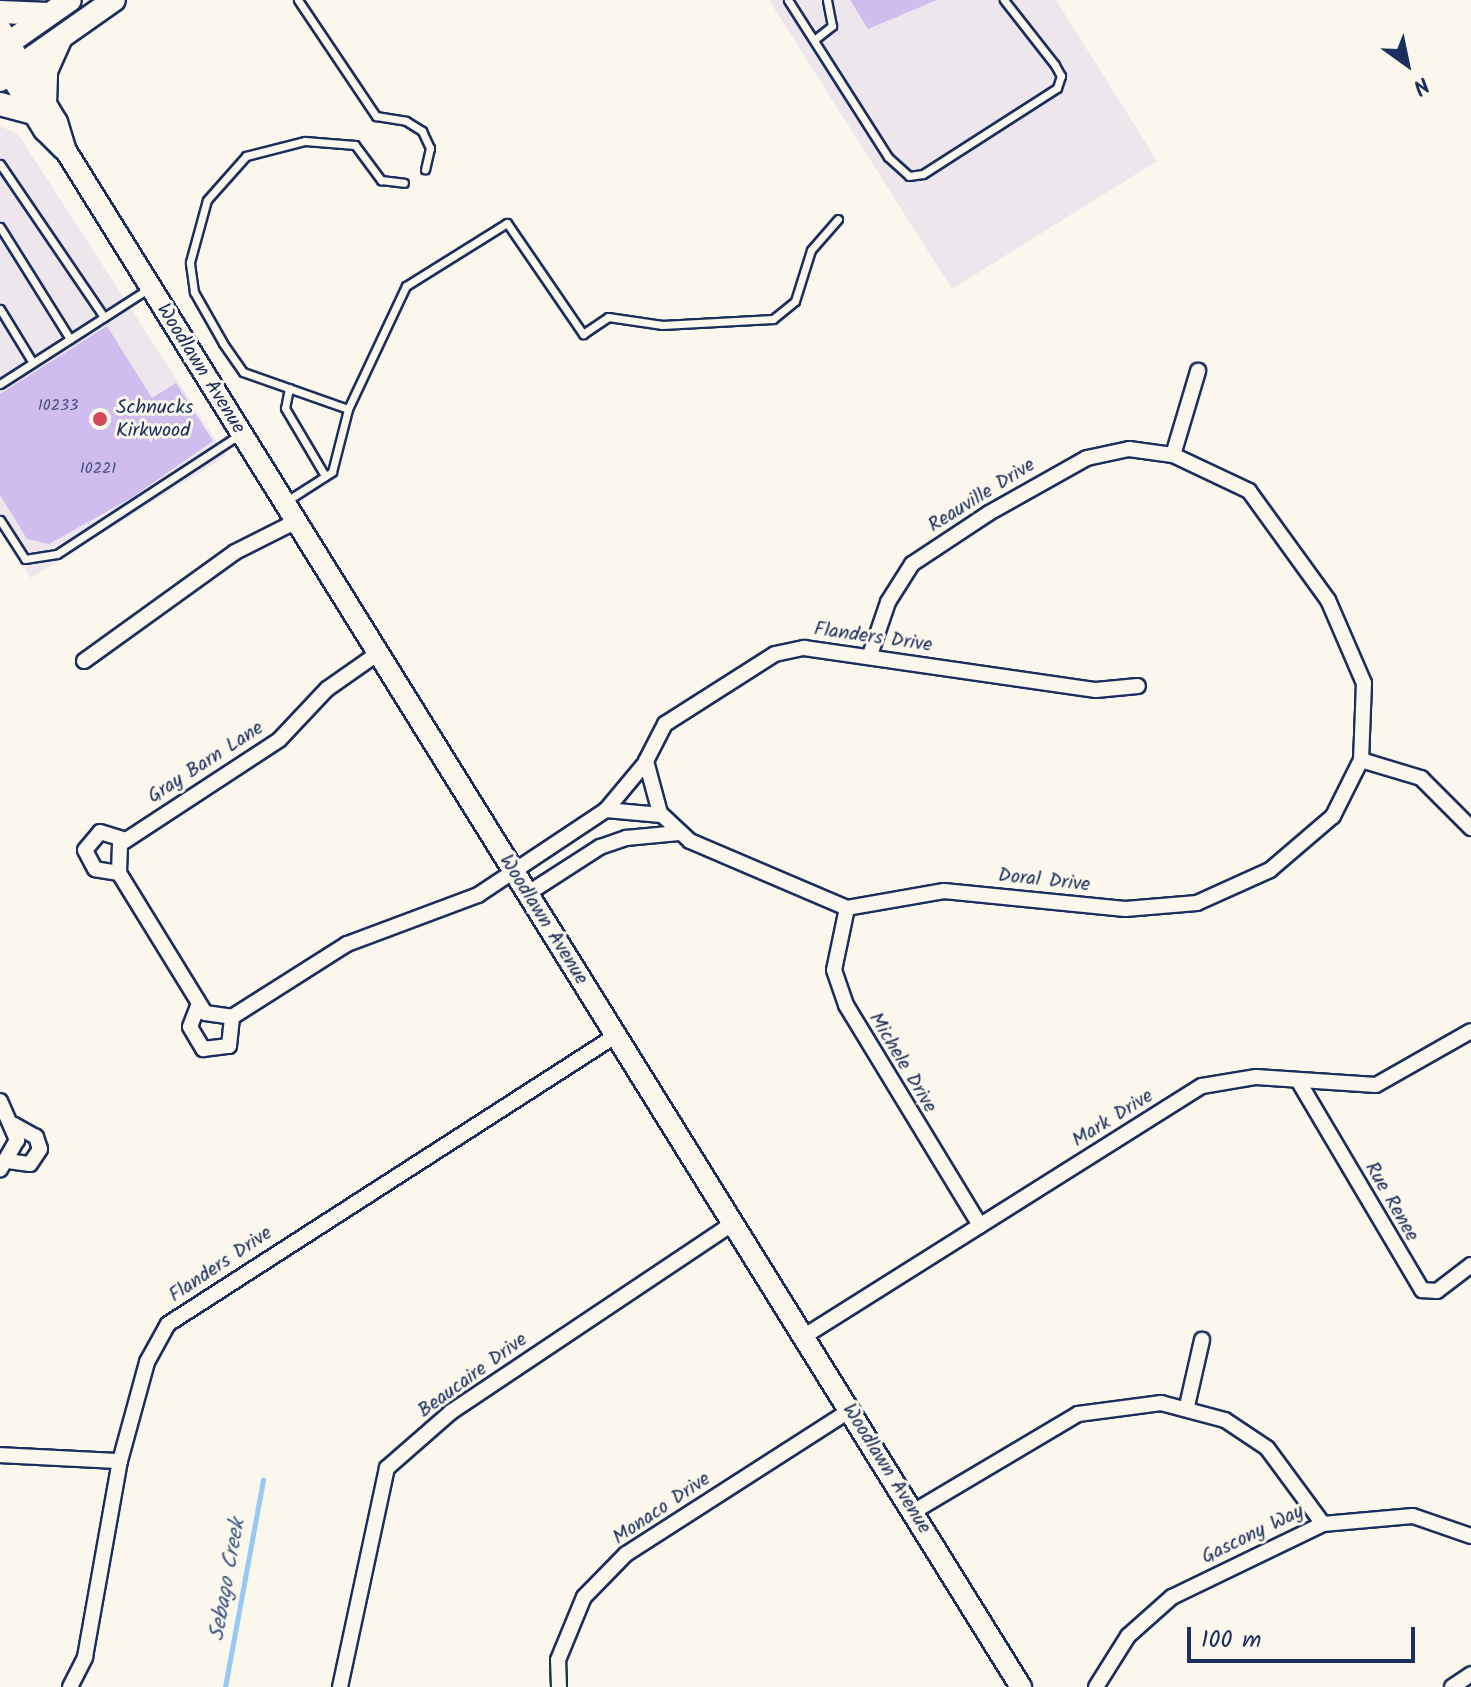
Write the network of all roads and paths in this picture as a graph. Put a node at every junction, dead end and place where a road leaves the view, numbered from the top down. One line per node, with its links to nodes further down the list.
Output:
1 (70, 0): 8 (main road)
2 (114, 0): 9 (main road)
3 (298, 0): 15 (lane)
4 (788, 0): 10 (lane)
5 (827, 0): 10 (lane)
6 (1004, 0): 10 (lane)
7 (0, 12): 8 (main road)
8 (49, 14): 11 (main road)
9 (62, 37): 11 (main road); 13 (main road)
10 (814, 40)
11 (6, 57): 13 (street, Woodlawn Avenue)
12 (0, 104): 13 (main road)
13 (39, 108): 19 (street, Woodlawn Avenue)
14 (0, 164): 21 (lane)
15 (425, 169)
16 (404, 183): 26 (lane)
17 (838, 219): 27 (lane)
18 (0, 227): 22 (lane)
19 (150, 287): 21 (lane); 28 (street, Woodlawn Avenue)
20 (0, 309): 23 (lane)
21 (104, 317): 22 (lane)
22 (70, 339): 23 (lane)
23 (33, 363): 25 (lane)
24 (1198, 371): 29 (street)
25 (0, 384)
26 (289, 388): 27 (lane); 30 (lane)
27 (348, 409): 30 (lane)
28 (240, 434): 31 (street, Woodlawn Avenue); 32 (lane)
29 (1173, 455): 35 (street, Reauville Drive); 38 (street, Reauville Drive)
30 (325, 476): 31 (lane)
31 (283, 503): 33 (street, Woodlawn Avenue)
32 (0, 520)
33 (295, 522): 34 (street, Woodlawn Avenue); 36 (street)
34 (377, 654): 44 (street, Gray Barn Lane); 45 (street, Woodlawn Avenue)
35 (870, 655): 37 (street, Flanders Drive); 39 (street, Flanders Drive)
36 (84, 661)
37 (1138, 686)
38 (1361, 760): 42 (street); 48 (street, Doral Drive)
39 (646, 761): 40 (street, Flanders Drive); 41 (street)
40 (606, 810): 41 (street); 45 (street, Flanders Drive)
41 (661, 815): 43 (street)
42 (1471, 828)
43 (679, 833): 47 (street); 48 (street)
44 (126, 840): 46 (street); 46 (street)
45 (513, 872): 47 (street, Woodlawn Avenue); 50 (street, Flanders Drive)
46 (119, 873): 49 (street)
47 (527, 894): 52 (street, Woodlawn Avenue)
48 (847, 908): 58 (street, Michele Drive)
49 (198, 1006): 50 (street); 50 (street)
50 (232, 1017)
51 (1471, 1031): 53 (street, Mark Drive)
52 (615, 1036): 57 (street, Woodlawn Avenue); 65 (street, Flanders Drive)
53 (1299, 1082): 58 (street, Mark Drive); 59 (street, Rue Renee)
54 (0, 1101): 55 (street)
55 (14, 1125): 56 (street); 56 (street)
56 (4, 1165)
57 (732, 1224): 60 (street, Woodlawn Avenue); 71 (street, Beaucaire Drive)
58 (980, 1225): 60 (street, Mark Drive)
59 (1471, 1265)
60 (803, 1337): 63 (street, Woodlawn Avenue)
61 (1202, 1340): 62 (street)
62 (1187, 1406): 66 (street); 67 (street)
63 (849, 1411): 66 (street, Woodlawn Avenue); 72 (street, Monaco Drive)
64 (0, 1455): 65 (street)
65 (120, 1461): 70 (street, Flanders Drive)
66 (913, 1512): 73 (street, Woodlawn Avenue)
67 (1323, 1524): 68 (street, Gascony Way); 74 (street, Gascony Way)
68 (1471, 1536)
69 (1471, 1674): 75 (street)
70 (70, 1687)
71 (340, 1687)
72 (559, 1687)
73 (1021, 1687)
74 (1096, 1687)
75 (1452, 1687)

